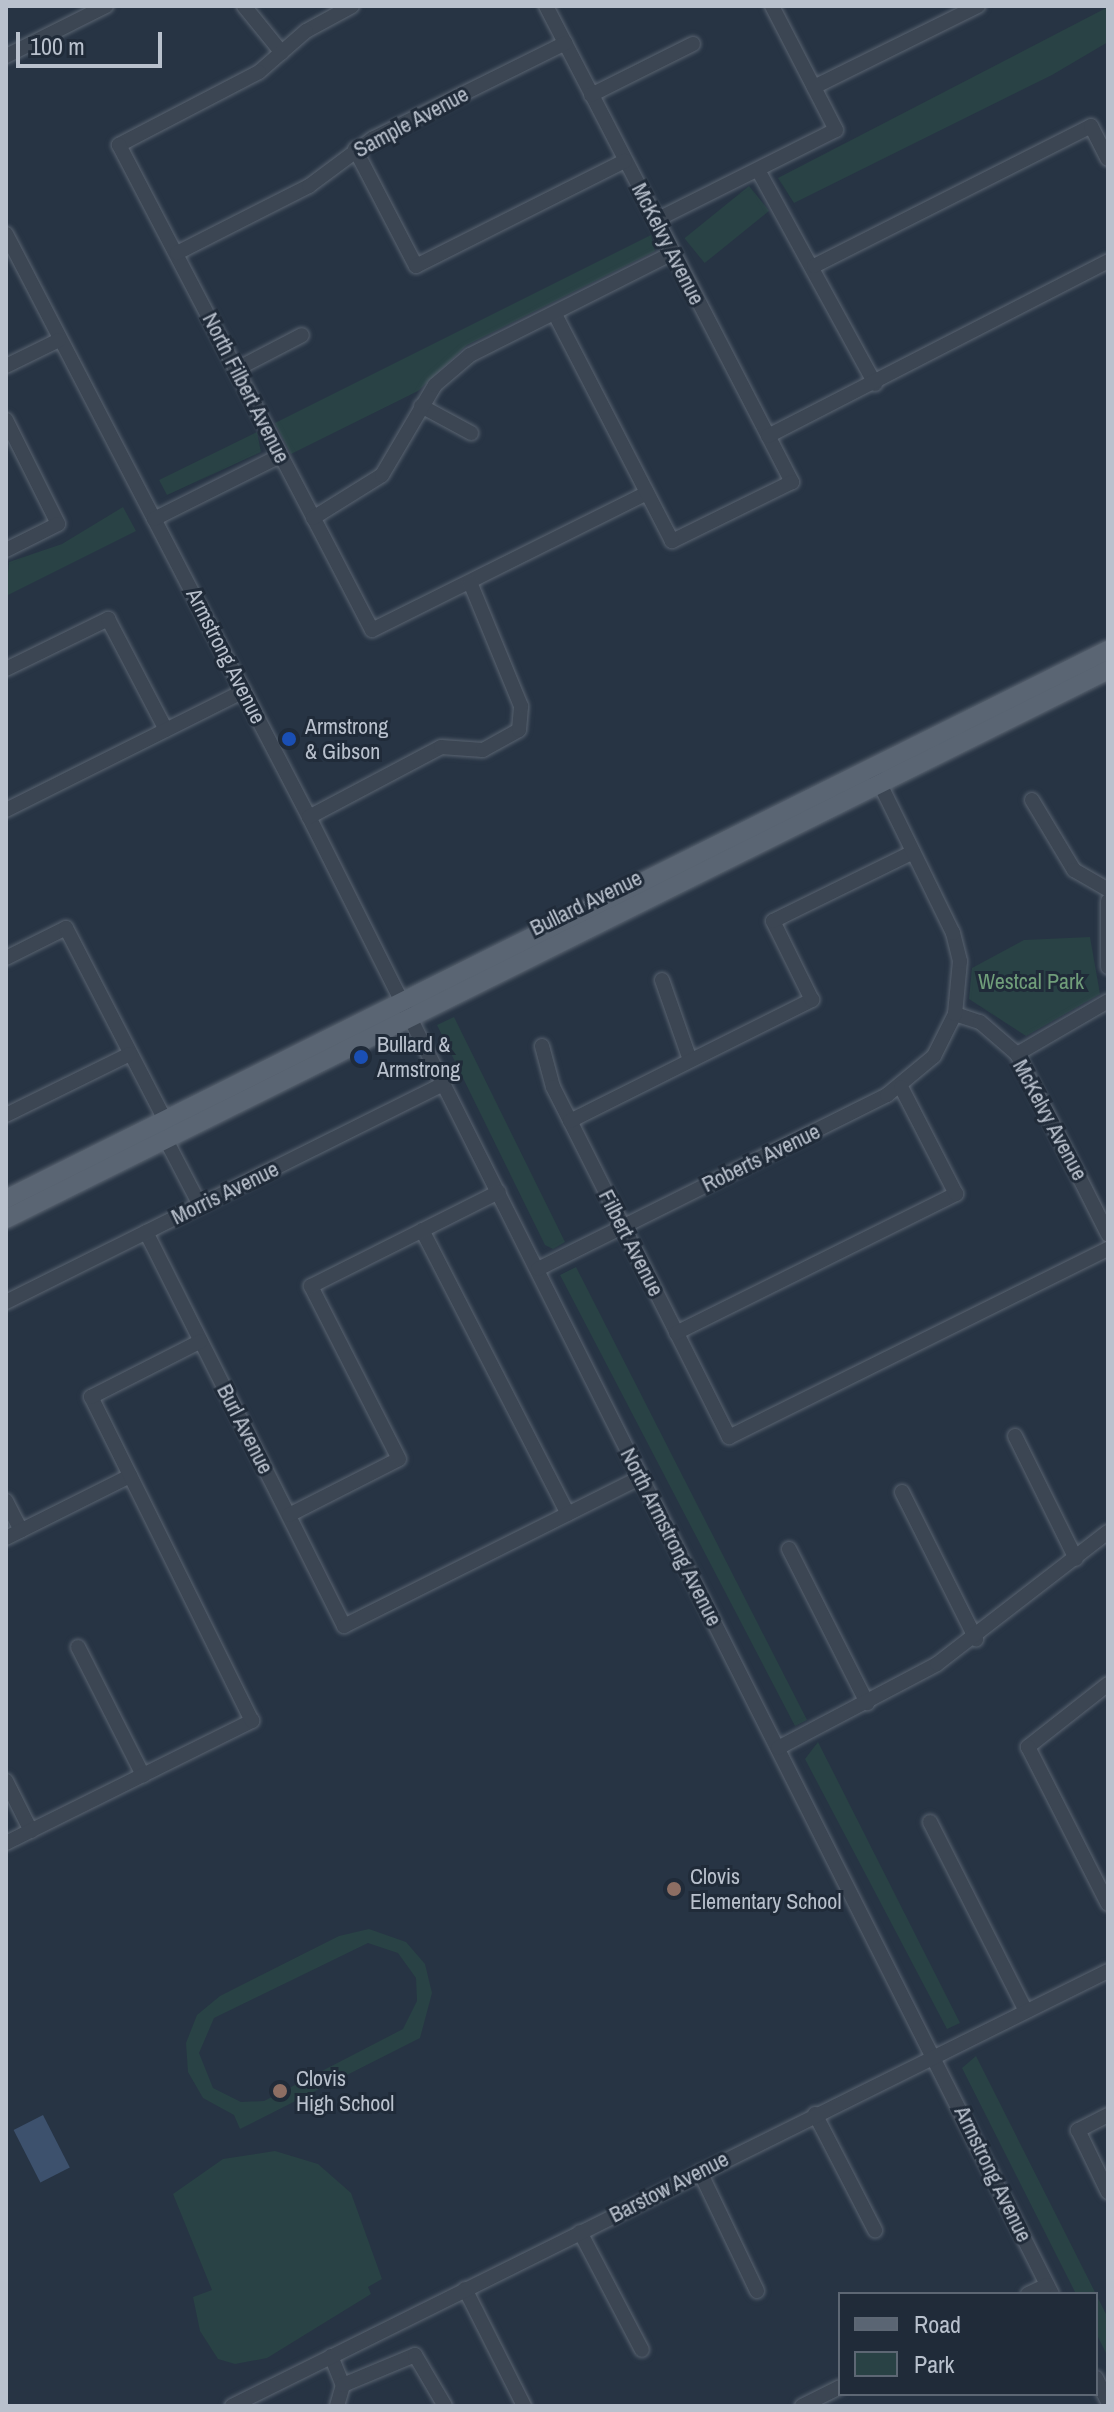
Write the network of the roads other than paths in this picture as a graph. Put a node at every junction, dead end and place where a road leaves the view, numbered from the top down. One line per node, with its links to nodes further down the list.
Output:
1 (106, 6): 10 (street)
2 (244, 6): 9 (street)
3 (352, 6): 9 (street)
4 (546, 6): 7 (street, McKelvy Avenue)
5 (772, 6): 11 (street)
6 (978, 6): 11 (street)
7 (565, 43): 12 (street, McKelvy Avenue); 13 (street, Sample Avenue)
8 (693, 44): 12 (street)
9 (282, 53): 19 (street, North Filbert Avenue)
10 (6, 56)
11 (814, 87): 16 (street)
12 (591, 95): 15 (street, McKelvy Avenue)
13 (355, 149): 15 (street); 19 (street, Sample Avenue)
14 (1108, 159): 22 (street)
15 (625, 161): 17 (street, McKelvy Avenue)
16 (758, 170): 17 (street); 22 (street)
17 (656, 220): 20 (street, McKelvy Avenue)
18 (6, 234): 25 (street)
19 (177, 253): 27 (street, North Filbert Avenue)
20 (673, 253): 23 (street); 32 (street, McKelvy Avenue)
21 (1108, 261): 28 (street)
22 (814, 266): 28 (street)
23 (555, 314): 29 (street); 34 (street)
24 (302, 335): 27 (street)
25 (59, 340): 26 (street); 36 (street, Armstrong Avenue)
26 (6, 366)
27 (237, 369): 33 (street, North Filbert Avenue)
28 (875, 384): 32 (street)
29 (421, 406): 31 (street); 35 (street)
30 (6, 420): 37 (street)
31 (471, 433)
32 (768, 436): 34 (street, McKelvy Avenue)
33 (280, 456): 35 (street, North Filbert Avenue); 36 (street)
34 (647, 493): 38 (street)
35 (313, 518): 38 (street, North Filbert Avenue)
36 (154, 519): 42 (street, Armstrong Avenue)
37 (6, 550)
38 (470, 582): 47 (street)
39 (1108, 650): 44 (main road, Bullard Avenue)
40 (6, 669): 43 (street)
41 (1108, 670): 44 (main road, Bullard Avenue)
42 (244, 691): 43 (street); 47 (street, Armstrong Avenue)
43 (166, 730): 46 (street)
44 (876, 776): 48 (street); 55 (main road, Bullard Avenue)
45 (1032, 800): 49 (street)
46 (6, 810)
47 (309, 817): 55 (street, Armstrong Avenue)
48 (913, 852): 56 (street); 60 (street)
49 (1108, 890)
50 (1108, 901): 52 (street)
51 (6, 958): 58 (street)
52 (1108, 967)
53 (662, 980): 60 (street)
54 (1108, 1001): 59 (street)
55 (406, 1010): 61 (street, North Armstrong Avenue); 64 (main road, Bullard Avenue); 66 (main road, Bullard Avenue)
56 (955, 1014): 59 (street, McKelvy Avenue); 62 (street, Roberts Avenue)
57 (542, 1046): 65 (street, Filbert Avenue)
58 (130, 1054): 63 (street); 64 (street)
59 (1017, 1054): 75 (street, McKelvy Avenue)
60 (690, 1060): 65 (street)
61 (444, 1084): 68 (street, North Armstrong Avenue); 70 (street, Morris Avenue)
62 (901, 1087): 72 (street, Roberts Avenue); 79 (street)
63 (6, 1115)
64 (165, 1120): 67 (main road, Bullard Avenue); 69 (main road, Bullard Avenue)
65 (570, 1121): 72 (street, Filbert Avenue)
66 (166, 1140): 67 (main road, Bullard Avenue); 70 (street)
67 (86, 1179): 71 (main road, Bullard Avenue)
68 (499, 1192): 73 (street); 77 (street, North Armstrong Avenue)
69 (6, 1199)
70 (200, 1205): 74 (street, Morris Avenue)
71 (6, 1219)
72 (623, 1226): 77 (street, Roberts Avenue); 79 (street, Filbert Avenue)
73 (422, 1230): 86 (street); 87 (street)
74 (146, 1232): 78 (street, Morris Avenue); 80 (street, Burl Avenue)
75 (1108, 1234)
76 (1108, 1249): 79 (street, Filbert Avenue)
77 (538, 1269): 83 (street, North Armstrong Avenue)
78 (6, 1302)
79 (676, 1333)
80 (201, 1341): 82 (street); 87 (street, Burl Avenue)
81 (1015, 1436): 92 (street)
82 (130, 1476): 88 (street); 98 (street)
83 (640, 1478): 86 (street); 97 (street, North Armstrong Avenue)
84 (902, 1492): 93 (street)
85 (6, 1501): 88 (street)
86 (568, 1514): 87 (street, Burl Avenue)
87 (289, 1515)
88 (21, 1530): 90 (street)
89 (1108, 1532): 92 (street)
90 (6, 1538)
91 (789, 1549): 96 (street)
92 (1076, 1559): 93 (street)
93 (976, 1639): 96 (street)
94 (78, 1647): 98 (street)
95 (1108, 1684): 103 (street)
96 (867, 1703): 97 (street)
97 (778, 1748): 106 (street, North Armstrong Avenue)
98 (143, 1775): 101 (street)
99 (6, 1781): 101 (street)
100 (930, 1822): 105 (street)
101 (31, 1831): 102 (street)
102 (6, 1843)
103 (1108, 1904)
104 (1108, 1971): 105 (street, Barstow Avenue)
105 (1026, 2011): 106 (street, Barstow Avenue)
106 (934, 2055): 107 (street, Barstow Avenue); 114 (street, Armstrong Avenue)
107 (815, 2114): 109 (street, Barstow Avenue); 111 (street)
108 (1108, 2115): 110 (street)
109 (700, 2172): 112 (street, Barstow Avenue); 115 (street)
110 (1108, 2192)
111 (875, 2230)
112 (580, 2232): 113 (street, Barstow Avenue); 116 (street)
113 (465, 2289): 117 (street, Barstow Avenue); 125 (street)
114 (1049, 2289)
115 (757, 2291)
116 (642, 2350)
117 (331, 2356): 119 (street); 122 (street, Barstow Avenue)
118 (1100, 2378): 121 (street)
119 (343, 2385): 123 (street); 124 (street)
120 (838, 2388): 126 (street)
121 (1108, 2402)
122 (232, 2406)
123 (337, 2406)
124 (445, 2406)
125 (524, 2406)
126 (802, 2406)

